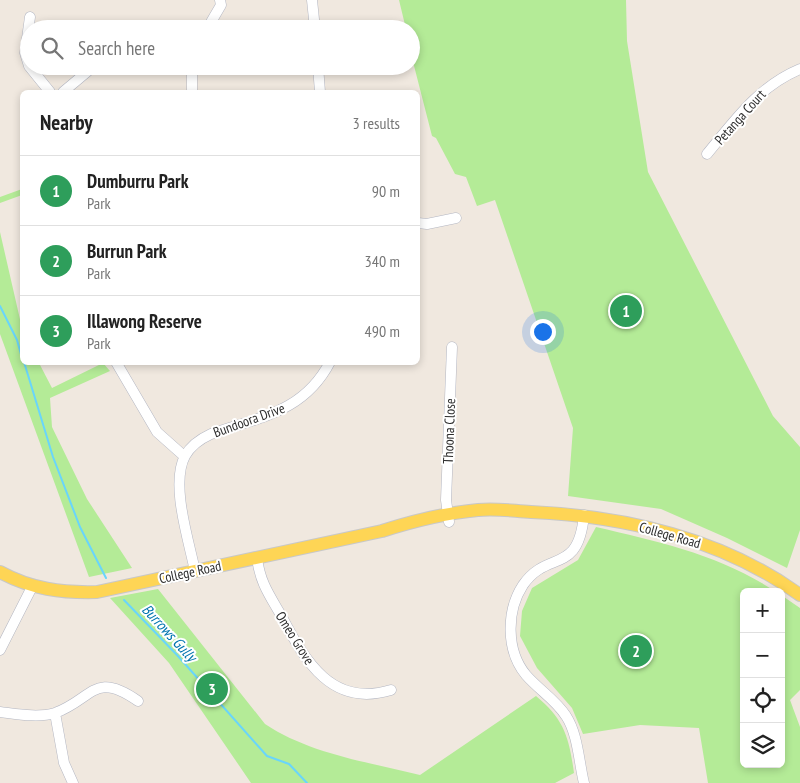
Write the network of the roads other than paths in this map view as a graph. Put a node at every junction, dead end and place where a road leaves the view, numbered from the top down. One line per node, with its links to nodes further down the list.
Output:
1 (220, 0): 5 (street)
2 (312, 0): 6 (street)
3 (30, 17): 4 (street)
4 (30, 20)
5 (212, 20)
6 (314, 20)
7 (800, 69): 16 (street, Petanga Court)
8 (36, 75): 12 (street)
9 (83, 75): 13 (street)
10 (192, 75): 14 (street)
11 (319, 75): 15 (street)
12 (48, 90)
13 (65, 90)
14 (192, 90)
15 (320, 90)
16 (708, 154)
17 (456, 218): 18 (street)
18 (420, 223)
19 (452, 347): 24 (street, Thoona Close)
20 (118, 365): 22 (street)
21 (328, 365): 22 (street, Bundoora Drive)
22 (184, 456): 26 (street)
23 (584, 515): 24 (main road, College Road); 29 (main road, College Road); 36 (street)
24 (448, 518): 25 (main road, College Road)
25 (257, 558): 26 (main road, College Road); 31 (street, Omeo Grove)
26 (195, 571): 28 (main road, College Road)
27 (0, 572): 28 (main road, College Road)
28 (33, 585): 30 (street)
29 (800, 595)
30 (0, 650)
31 (390, 690)
32 (138, 701): 34 (street)
33 (0, 712): 34 (street)
34 (55, 712): 35 (street)
35 (73, 783)
36 (584, 783)

